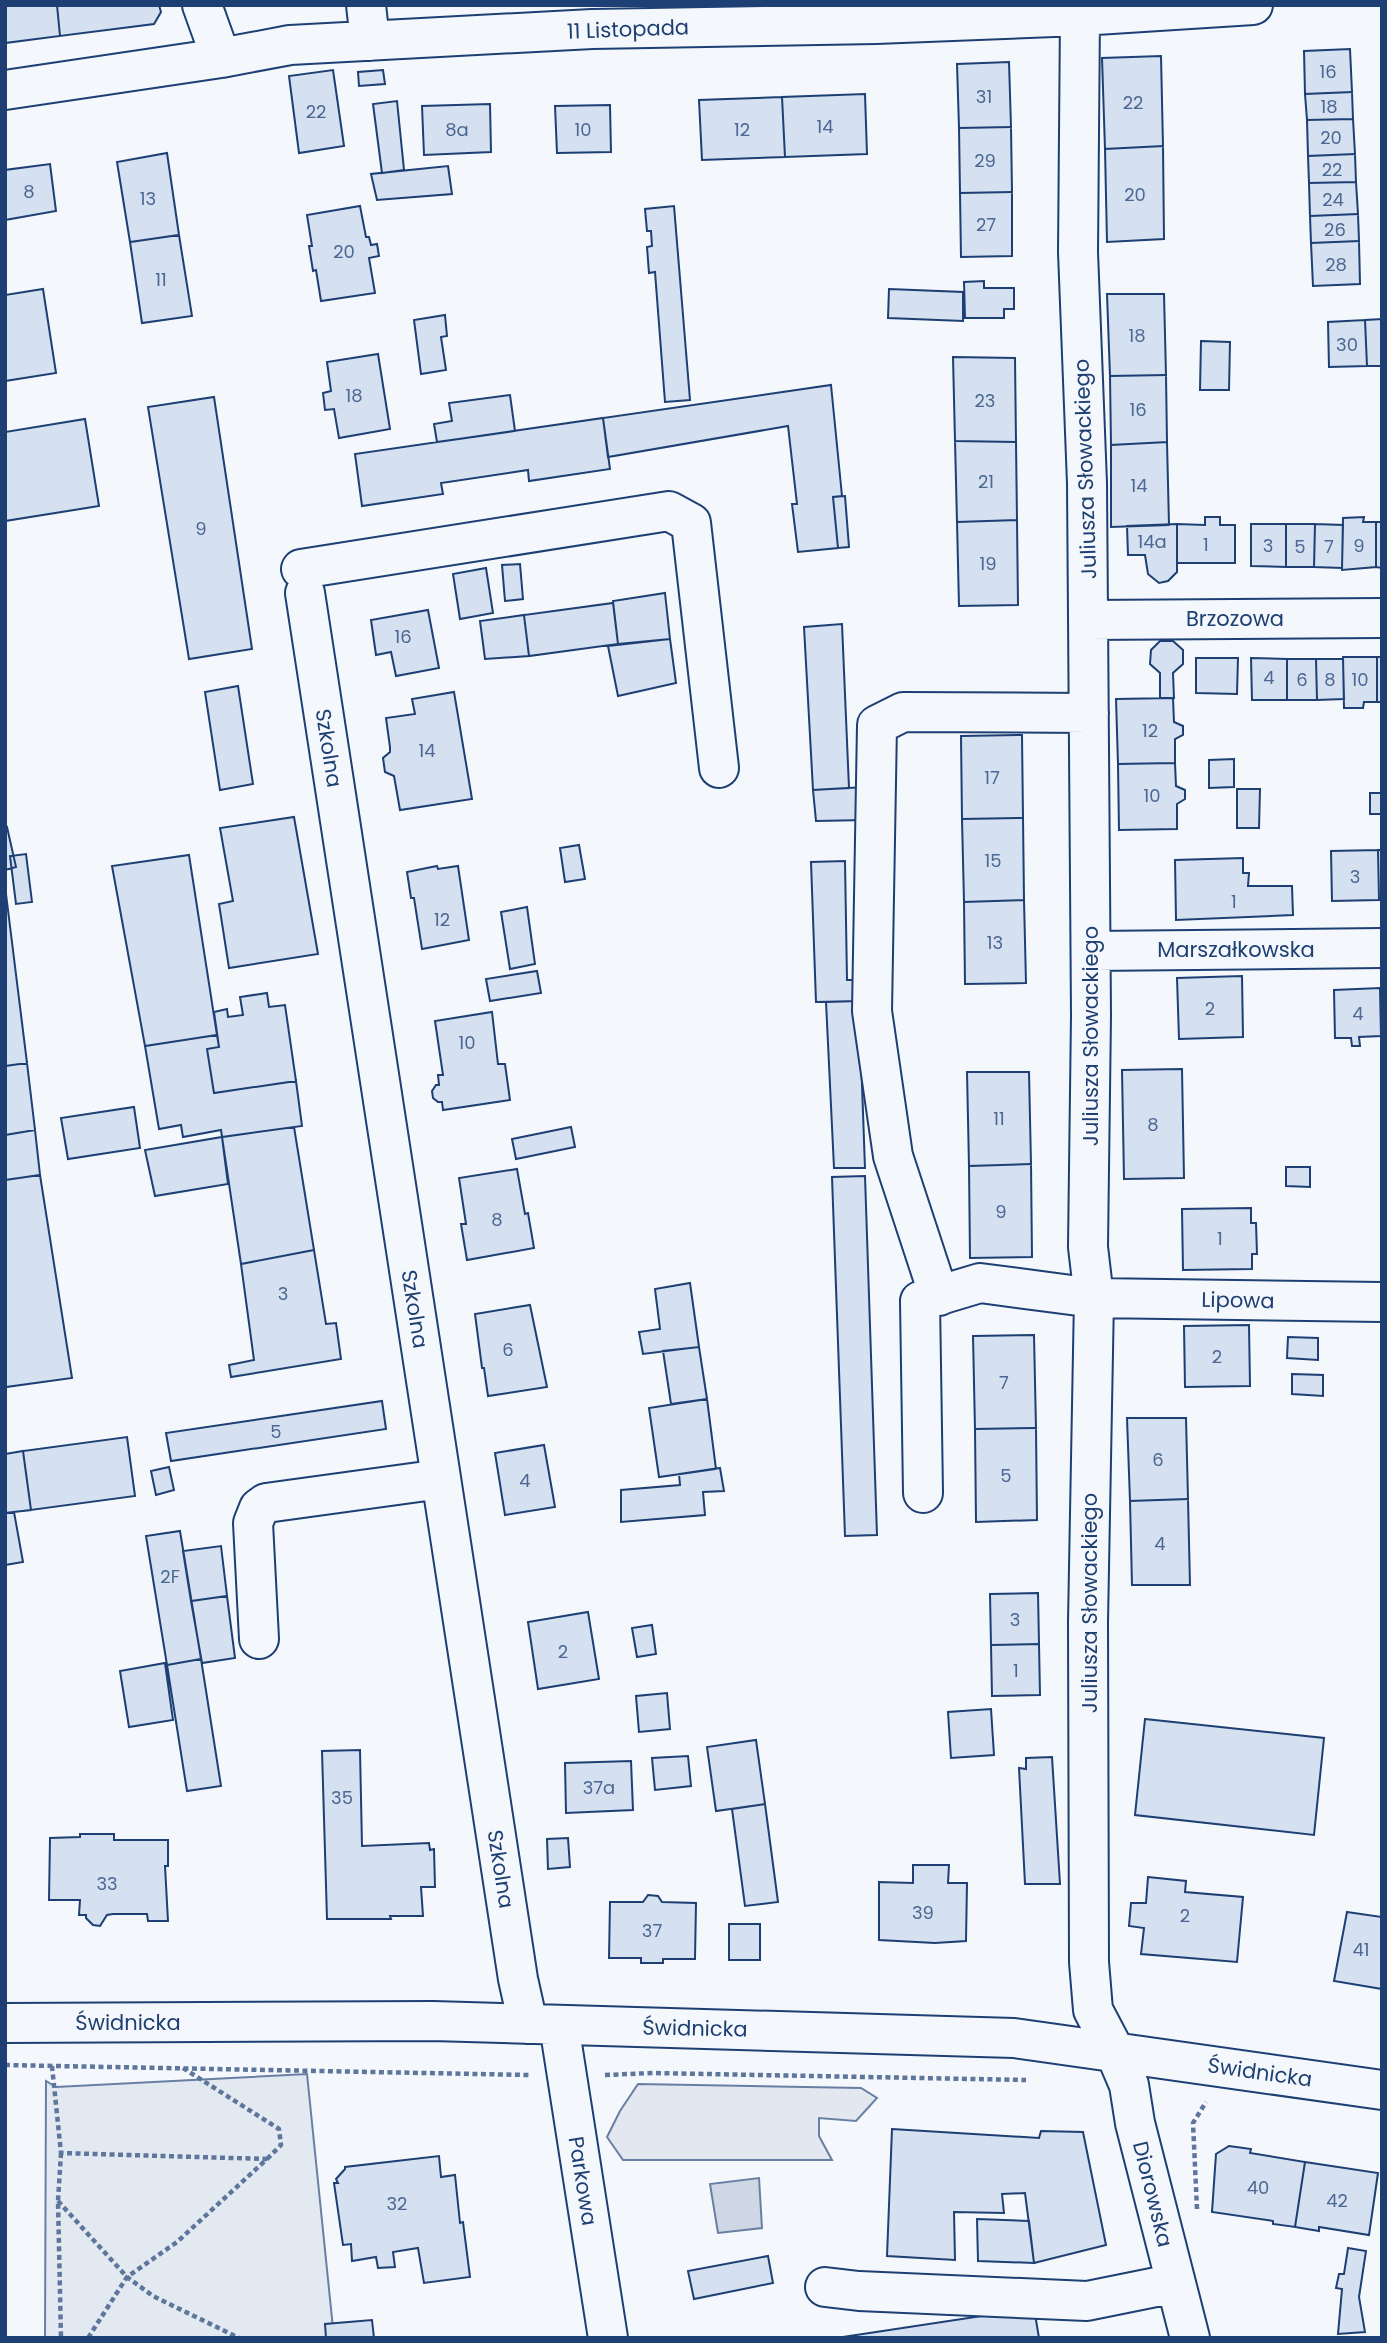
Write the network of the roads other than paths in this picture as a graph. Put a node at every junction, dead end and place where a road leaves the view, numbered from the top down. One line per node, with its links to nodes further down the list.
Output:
1 (202, 5): 5 (street)
2 (1253, 5): 3 (street, 11 Listopada)
3 (1080, 16): 4 (street, 11 Listopada); 8 (street, Juliusza Słowackiego)
4 (368, 23): 5 (street, 11 Listopada)
5 (221, 58): 6 (street, 11 Listopada)
6 (5, 90)
7 (1382, 618): 8 (street, Brzozowa)
8 (1088, 620): 9 (street, Juliusza Słowackiego)
9 (1089, 713): 12 (street, Juliusza Słowackiego); 13 (street)
10 (719, 768): 16 (street, Szkolna)
11 (1382, 948): 12 (street, Marszałkowska)
12 (1091, 951): 14 (street, Juliusza Słowackiego)
13 (939, 1296): 14 (street, Lipowa); 17 (street)
14 (1094, 1298): 15 (street, Lipowa); 21 (street, Juliusza Słowackiego)
15 (1382, 1302)
16 (441, 1479): 18 (street); 20 (street, Szkolna)
17 (923, 1493)
18 (259, 1639)
19 (5, 2022): 20 (street, Świdnicka)
20 (544, 2024): 21 (street, Świdnicka); 25 (street, Parkowa)
21 (1114, 2050): 22 (street, Świdnicka); 23 (street, Diorowska)
22 (1382, 2090)
23 (1176, 2283): 24 (street); 26 (street, Diorowska)
24 (825, 2287)
25 (608, 2338)
26 (1190, 2338)

